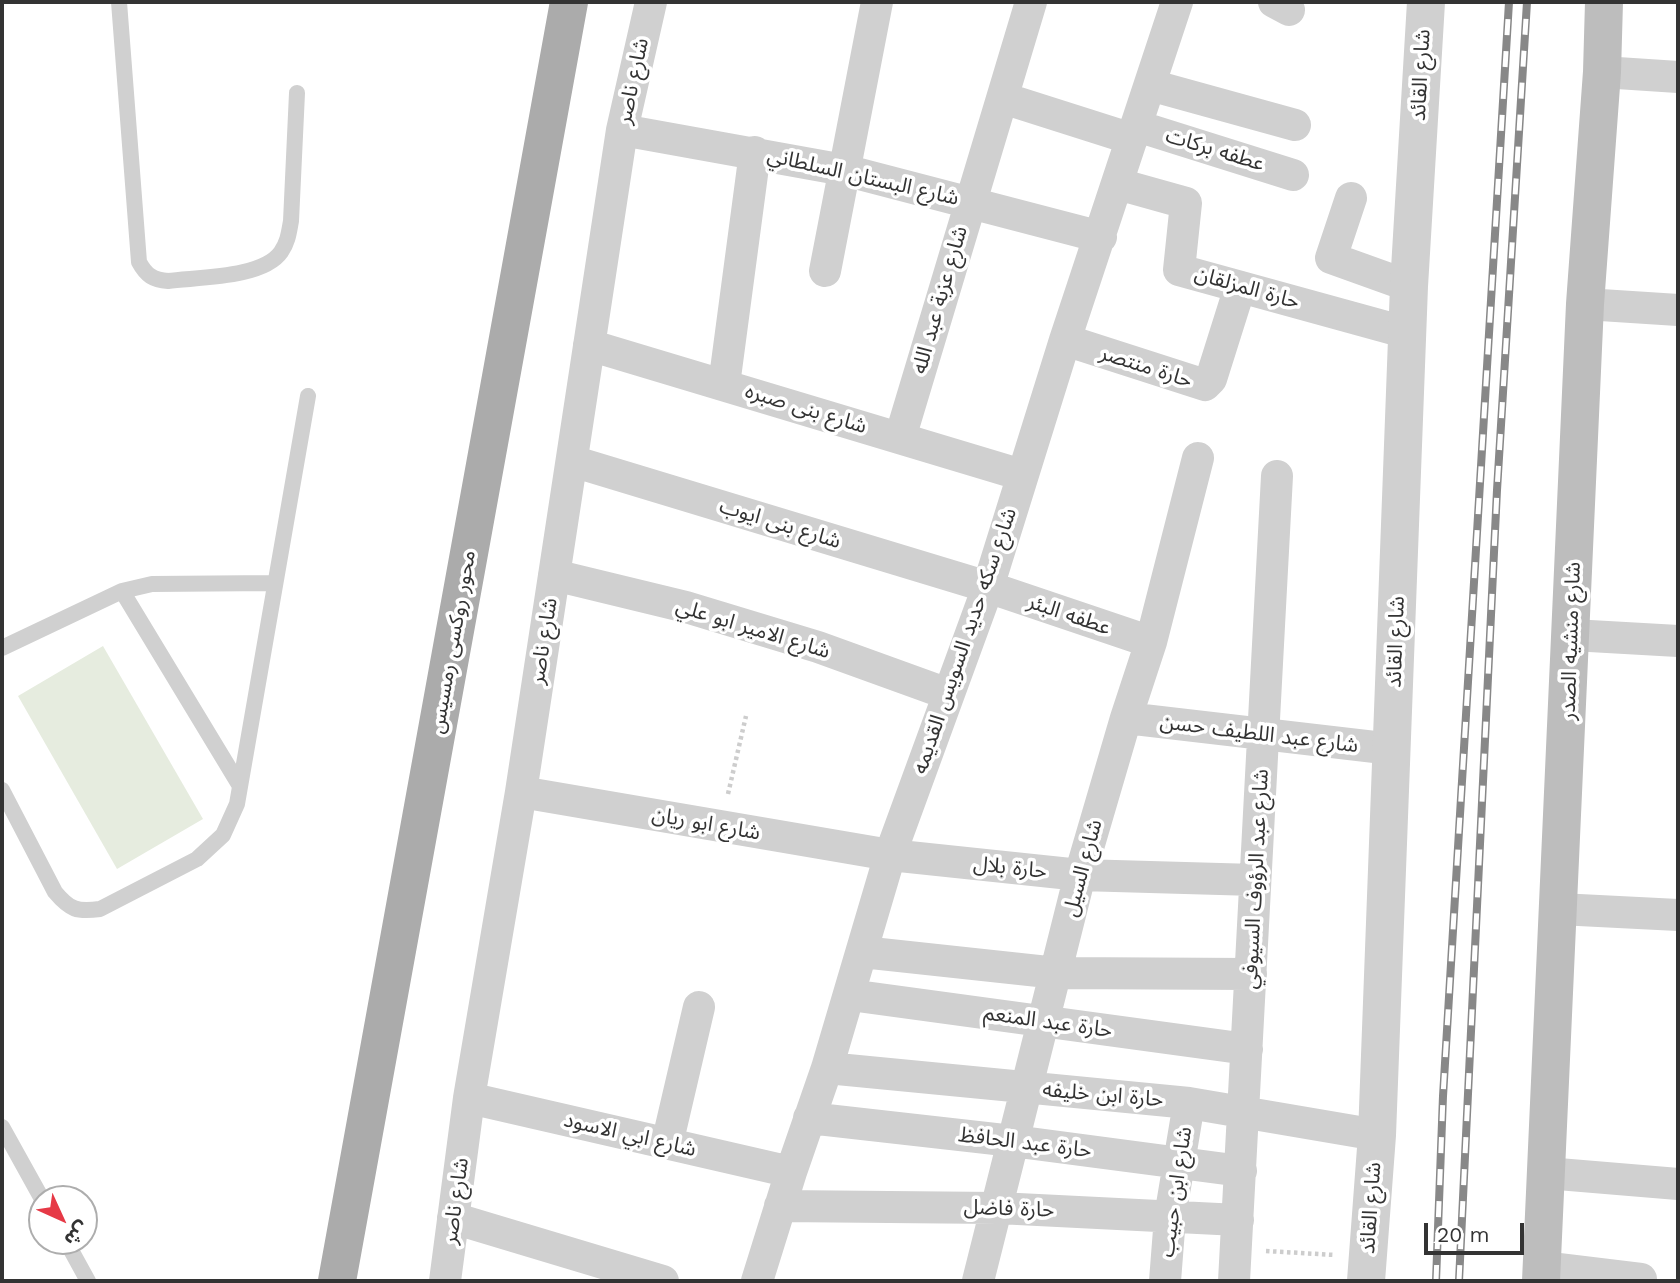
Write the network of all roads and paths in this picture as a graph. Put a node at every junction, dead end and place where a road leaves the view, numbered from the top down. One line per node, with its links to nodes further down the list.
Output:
1 (119, 2): 12 (lane)
2 (569, 2): 94 (main road, محور روكسى رمسيس)
3 (651, 2): 15 (street, شارع ناصر)
4 (877, 2): 18 (street)
5 (1031, 2): 13 (street, شارع عزبة عبد الله)
6 (1177, 2): 11 (street, شارع سكه حديد السويس القديمه)
7 (1426, 2): 25 (street, شارع القائد)
8 (1604, 2): 9 (main road, شارع منشيه الصدر)
9 (1602, 72): 10 (street); 27 (main road, شارع منشيه الصدر)
10 (1678, 77)
11 (1150, 85): 14 (street); 16 (street, شارع سكه حديد السويس القديمه)
12 (297, 93)
13 (1003, 97): 16 (street, عطفه بركات); 22 (street, شارع عزبة عبد الله)
14 (1294, 125)
15 (622, 130): 17 (street, شارع البستان السلطاني); 31 (street, شارع ناصر)
16 (1135, 132): 19 (street, عطفه بركات); 20 (street, شارع سكه حديد السويس القديمه)
17 (755, 152): 18 (street, شارع البستان السلطاني); 32 (street)
18 (844, 170): 22 (street, شارع البستان السلطاني); 24 (street)
19 (1293, 174)
20 (1118, 184): 23 (street, شارع سكه حديد السويس القديمه); 26 (street, حارة المزلقان)
21 (1351, 198): 25 (street)
22 (969, 201): 23 (street, شارع البستان السلطاني); 34 (street, شارع عزبة عبد الله)
23 (1101, 237): 30 (street, شارع سكه حديد السويس القديمه)
24 (825, 271)
25 (1409, 286): 29 (street, شارع القائد)
26 (1240, 287): 29 (street, حارة المزلقان); 30 (street, حارة منتصر)
27 (1585, 304): 28 (street); 43 (main road, شارع منشيه الصدر)
28 (1678, 310)
29 (1408, 333): 51 (street, شارع القائد)
30 (1065, 340): 37 (street, شارع سكه حديد السويس القديمه)
31 (589, 345): 32 (street, شارع بنى صبره); 36 (street, شارع ناصر)
32 (724, 385): 34 (street, شارع بنى صبره)
33 (308, 396): 40 (lane)
34 (900, 438): 37 (street, شارع بنى صبره)
35 (1198, 458): 45 (street, شارع السيل)
36 (572, 461): 39 (street, شارع ناصر); 41 (street, شارع بنى ايوب)
37 (1022, 475): 41 (street, شارع سكه حديد السويس القديمه)
38 (1277, 476): 50 (street, شارع عبد الرؤوف السيوفي)
39 (554, 575): 47 (street, شارع الامير ابو علي); 54 (street, شارع ناصر)
40 (274, 583): 42 (lane); 52 (lane)
41 (988, 587): 45 (street, عطفه البئر); 47 (street, شارع سكه حديد السويس القديمه)
42 (122, 591): 46 (lane); 52 (lane)
43 (1572, 635): 44 (street); 59 (main road, شارع منشيه الصدر)
44 (1678, 641)
45 (1151, 642): 49 (street, شارع السيل)
46 (2, 648)
47 (948, 694): 56 (street, شارع سكه حديد السويس القديمه)
48 (746, 716): 55 (path)
49 (1126, 718): 50 (street, شارع عبد اللطيف حسن); 57 (street, شارع السيل)
50 (1264, 734): 51 (street, شارع عبد اللطيف حسن); 58 (street, شارع عبد الرؤوف السيوفي)
51 (1392, 749): 75 (street, شارع القائد)
52 (240, 786): 53 (lane)
53 (2, 790)
54 (521, 792): 55 (street, شارع ابو ريان); 70 (street, شارع ناصر)
55 (720, 826): 56 (street, شارع ابو ريان)
56 (890, 855): 57 (street, حارة بلال); 61 (street, شارع سكه حديد السويس القديمه)
57 (1080, 875): 58 (street, حارة بلال); 62 (street, شارع السيل)
58 (1255, 880): 63 (street, شارع عبد الرؤوف السيوفي)
59 (1559, 909): 60 (street); 81 (main road, شارع منشيه الصدر)
60 (1678, 915)
61 (862, 952): 62 (street); 64 (street, شارع سكه حديد السويس القديمه)
62 (1057, 972): 63 (street); 66 (street, شارع السيل)
63 (1251, 974): 67 (street, شارع عبد الرؤوف السيوفي)
64 (849, 995): 66 (street, حارة عبد المنعم); 68 (street, شارع سكه حديد السويس القديمه)
65 (699, 1007): 77 (street)
66 (1045, 1021): 67 (street, حارة عبد المنعم); 69 (street, شارع السيل)
67 (1247, 1049): 72 (street, شارع عبد الرؤوف السيوفي)
68 (827, 1068): 69 (street, حارة ابن خليفه); 73 (street, شارع سكه حديد السويس القديمه)
69 (1027, 1088): 71 (street, حارة ابن خليفه); 76 (street, شارع السيل)
70 (469, 1098): 77 (street, شارع ابي الاسود); 87 (street, شارع ناصر)
71 (1189, 1103): 72 (street, حارة ابن خليفه); 78 (street, شارع ابن حبيب)
72 (1244, 1111): 75 (street, حارة ابن خليفه); 79 (street, شارع عبد الرؤوف السيوفي)
73 (809, 1118): 76 (street, حارة عبد الحافظ); 80 (street, شارع سكه حديد السويس القديمه)
74 (2, 1127): 83 (lane)
75 (1377, 1135): 90 (street, شارع القائد)
76 (1013, 1141): 78 (street, حارة عبد الحافظ); 85 (street, شارع السيل)
77 (667, 1144): 80 (street, شارع ابي الاسود)
78 (1179, 1162): 79 (street, حارة عبد الحافظ); 86 (street, شارع ابن حبيب)
79 (1241, 1171): 88 (street, شارع عبد الرؤوف السيوفي)
80 (790, 1172): 84 (street, شارع سكه حديد السويس القديمه)
81 (1546, 1173): 82 (street); 91 (main road, شارع منشيه الصدر)
82 (1678, 1184)
83 (34, 1185)
84 (780, 1206): 85 (street, حارة فاضل); 97 (street, شارع سكه حديد السويس القديمه)
85 (998, 1208): 86 (street, حارة فاضل); 98 (street, شارع السيل)
86 (1170, 1217): 88 (street, حارة فاضل); 99 (street, شارع ابن حبيب)
87 (453, 1218): 95 (street, شارع ناصر); 96 (street)
88 (1236, 1234): 90 (path); 100 (street, شارع عبد الرؤوف السيوفي)
89 (74, 1255): 93 (lane)
90 (1367, 1269)
91 (1542, 1274): 92 (street)
92 (1641, 1279)
93 (88, 1281)
94 (337, 1281)
95 (445, 1281)
96 (663, 1281)
97 (757, 1281)
98 (978, 1281)
99 (1165, 1281)
100 (1234, 1281)

